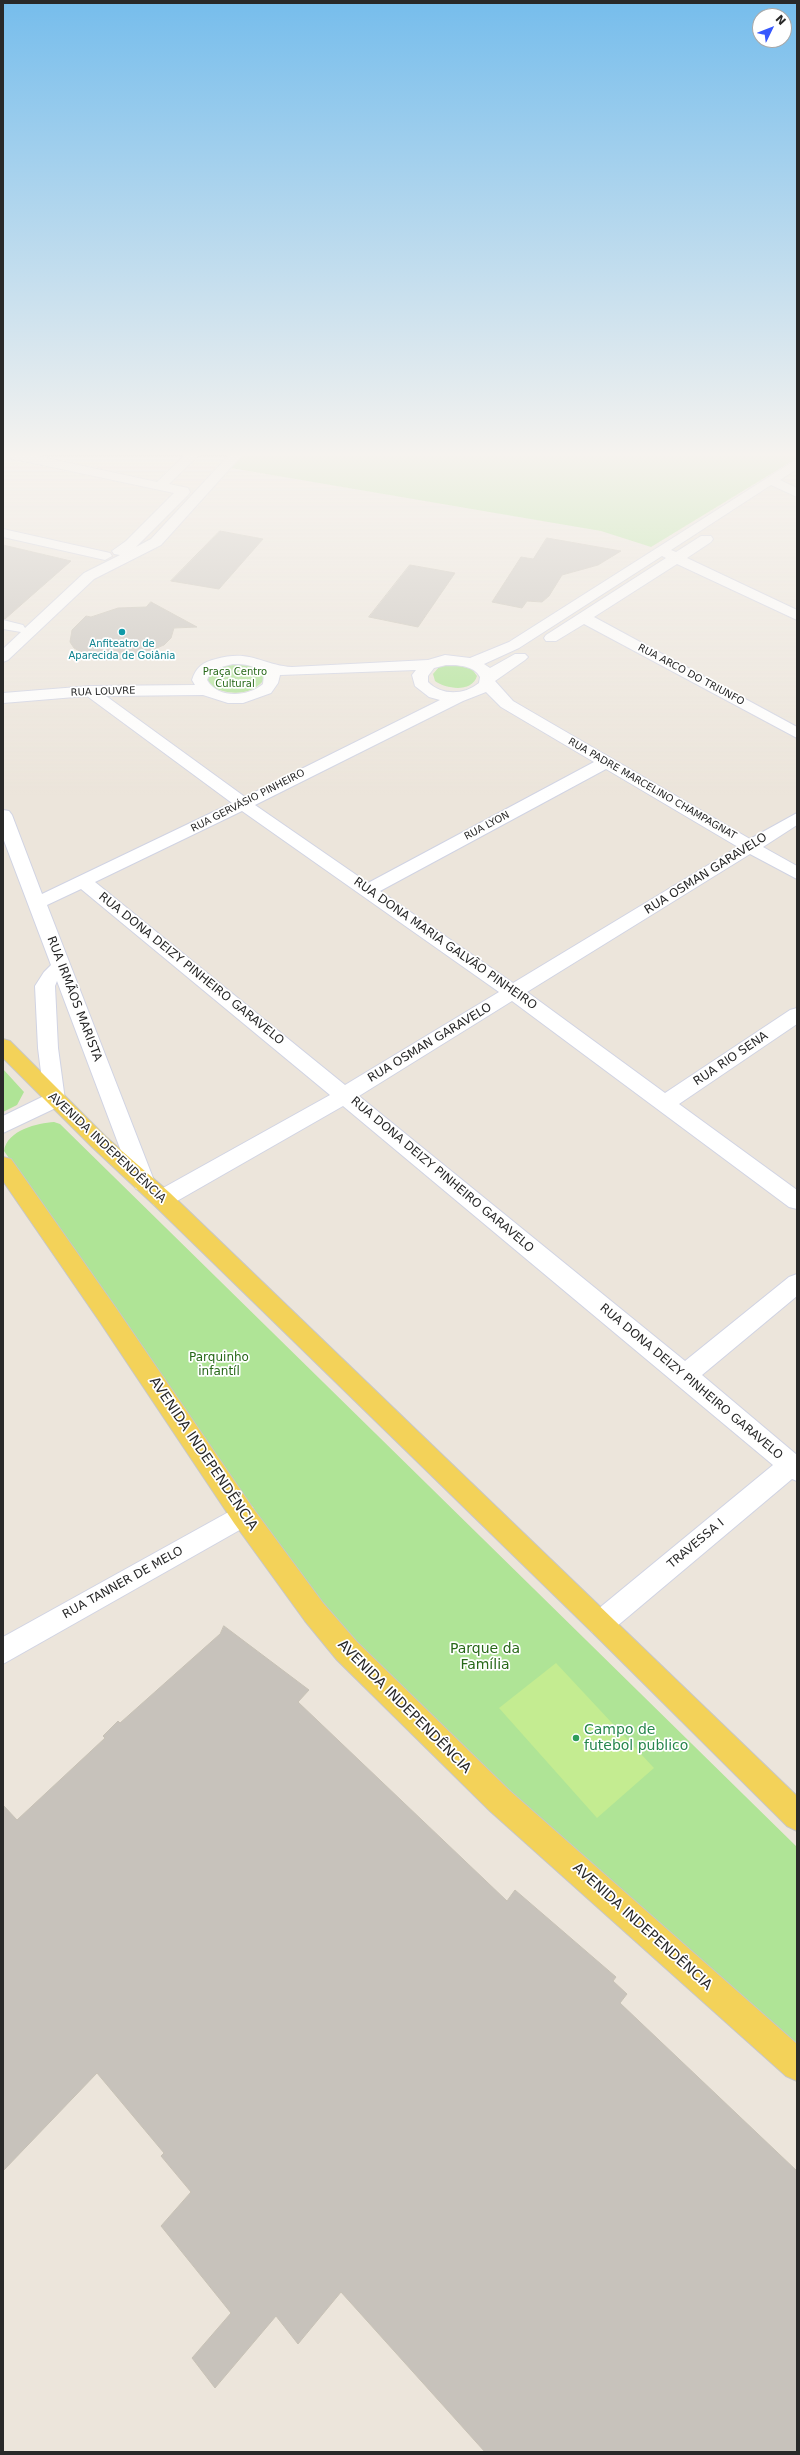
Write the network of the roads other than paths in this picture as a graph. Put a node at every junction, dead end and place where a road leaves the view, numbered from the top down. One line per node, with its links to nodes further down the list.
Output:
1 (77, 569): 9 (street)
2 (105, 569): 11 (street)
3 (632, 569): 12 (street)
4 (661, 569): 7 (street, RUA GERVÁSIO PINHEIRO)
5 (699, 569): 6 (street)
6 (797, 616)
7 (584, 618): 16 (street, RUA GERVÁSIO PINHEIRO); 24 (street, RUA ARCO DO TRIUNFO)
8 (3, 624): 9 (street)
9 (18, 628): 10 (street)
10 (3, 641)
11 (3, 657)
12 (472, 663): 13 (street); 16 (street, RUA PADRE MARCELINO CHAMPAGNAT)
13 (429, 665): 14 (street); 15 (street)
14 (270, 670): 18 (street); 20 (street)
15 (419, 680): 20 (street); 21 (street, RUA PADRE MARCELINO CHAMPAGNAT)
16 (488, 682): 21 (street, RUA GERVÁSIO PINHEIRO); 23 (street, RUA PADRE MARCELINO CHAMPAGNAT)
17 (3, 683): 18 (street, RUA LOUVRE)
18 (201, 683): 19 (street, RUA LOUVRE); 20 (street)
19 (90, 691): 22 (street, RUA LOUVRE); 26 (street, RUA DONA MARIA GALVÃO PINHEIRO)
20 (264, 691)
21 (464, 696): 23 (street, RUA PADRE MARCELINO CHAMPAGNAT); 26 (street, RUA GERVÁSIO PINHEIRO)
22 (3, 698)
23 (507, 704): 25 (street, RUA PADRE MARCELINO CHAMPAGNAT)
24 (797, 733)
25 (606, 762): 29 (street, RUA PADRE MARCELINO CHAMPAGNAT); 32 (street, RUA LYON)
26 (242, 803): 31 (street, RUA GERVÁSIO PINHEIRO); 32 (street, RUA DONA MARIA GALVÃO PINHEIRO)
27 (3, 815): 33 (street, RUA IRMÃOS MARISTA)
28 (797, 818): 29 (street, RUA OSMAN GARAVELO)
29 (750, 847): 30 (street, RUA PADRE MARCELINO CHAMPAGNAT); 35 (street, RUA OSMAN GARAVELO)
30 (797, 874)
31 (84, 882): 33 (street, RUA GERVÁSIO PINHEIRO); 38 (street, RUA DONA DEIZY PINHEIRO GARAVELO)
32 (368, 890): 35 (street, RUA DONA MARIA GALVÃO PINHEIRO)
33 (37, 903): 34 (street, RUA IRMÃOS MARISTA)
34 (61, 967): 39 (street); 43 (street, RUA IRMÃOS MARISTA)
35 (513, 992): 38 (street, RUA OSMAN GARAVELO); 40 (street, RUA DONA MARIA GALVÃO PINHEIRO)
36 (797, 1015): 40 (street, RUA RIO SENA)
37 (3, 1046): 39 (main road, AVENIDA INDEPENDÊNCIA)
38 (345, 1095): 44 (street, RUA OSMAN GARAVELO); 47 (street, RUA DONA DEIZY PINHEIRO GARAVELO)
39 (55, 1100): 41 (street); 43 (main road, AVENIDA INDEPENDÊNCIA)
40 (665, 1103): 45 (street, RUA DONA MARIA GALVÃO PINHEIRO)
41 (3, 1125)
42 (3, 1165): 49 (main road, AVENIDA INDEPENDÊNCIA)
43 (144, 1183): 44 (main road, AVENIDA INDEPENDÊNCIA)
44 (162, 1199): 50 (main road, AVENIDA INDEPENDÊNCIA)
45 (797, 1201)
46 (797, 1283): 47 (street)
47 (685, 1375): 48 (street, RUA DONA DEIZY PINHEIRO GARAVELO)
48 (794, 1468): 50 (street, TRAVESSA I)
49 (243, 1515): 51 (street, RUA TANNER DE MELO); 53 (main road, AVENIDA INDEPENDÊNCIA)
50 (600, 1623): 52 (main road, AVENIDA INDEPENDÊNCIA)
51 (3, 1651)
52 (797, 1816)
53 (797, 2065)

